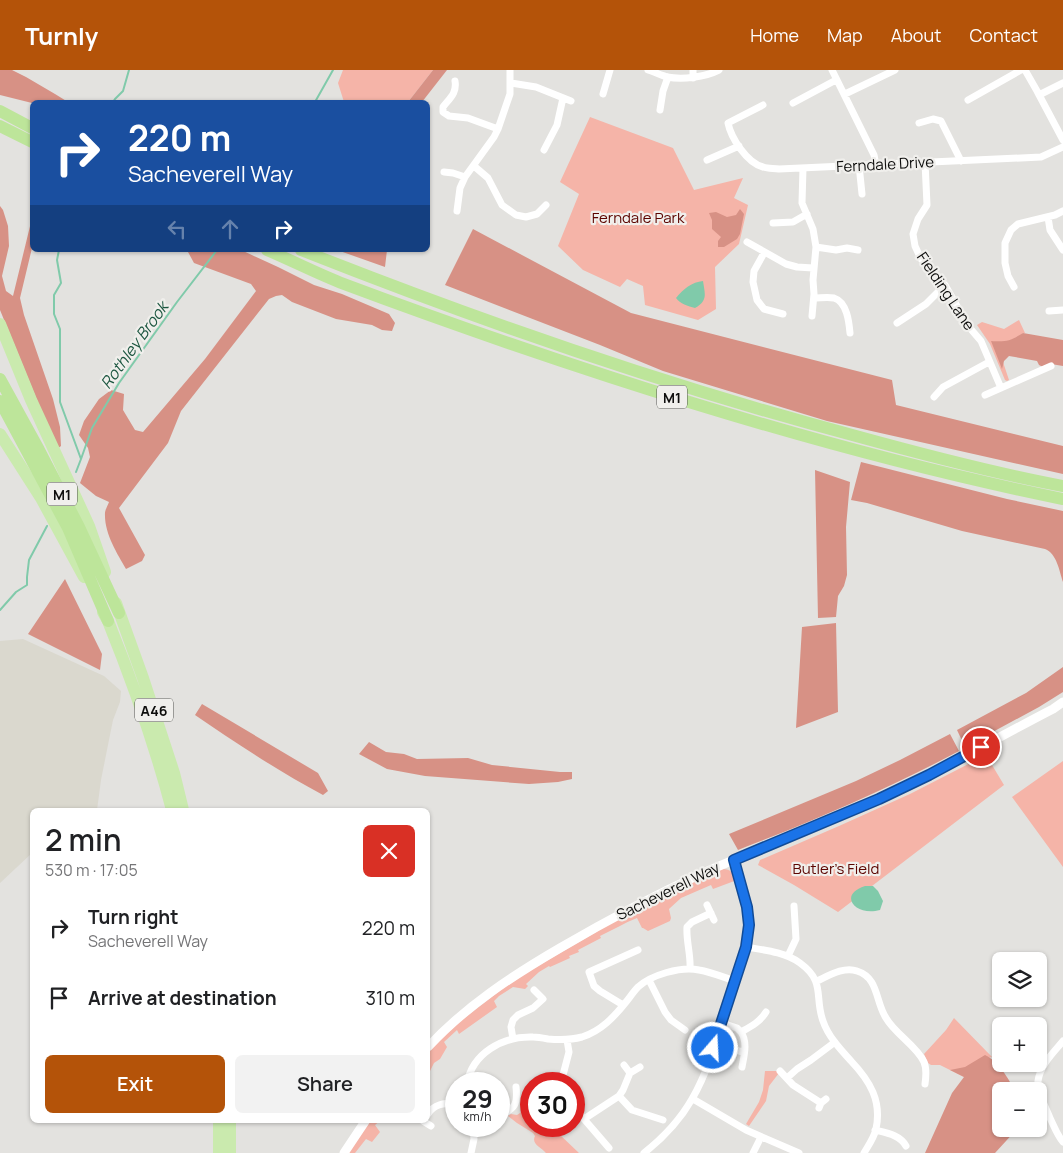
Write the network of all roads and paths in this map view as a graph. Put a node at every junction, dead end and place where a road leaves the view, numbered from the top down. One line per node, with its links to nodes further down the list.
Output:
1 (510, 70): 13 (street)
2 (610, 70): 14 (street)
3 (648, 70): 9 (street)
4 (719, 70): 8 (street)
5 (832, 70): 10 (street)
6 (895, 70): 15 (street)
7 (1023, 70): 16 (street); 19 (street)
8 (693, 74): 9 (street)
9 (668, 77): 22 (street)
10 (836, 80): 15 (street); 20 (street)
11 (454, 81): 27 (street)
12 (1063, 83): 16 (street)
13 (511, 84): 17 (street); 27 (street)
14 (603, 94)
15 (845, 94): 37 (street)
16 (1039, 95): 28 (street)
17 (563, 98): 18 (street); 32 (street)
18 (571, 100)
19 (968, 100)
20 (792, 103)
21 (763, 105): 30 (street, Ferndale Drive)
22 (660, 110)
23 (0, 111): 26 (highway)
24 (919, 123): 34 (street)
25 (0, 126): 29 (highway)
26 (30, 127)
27 (498, 129): 38 (street)
28 (1063, 140)
29 (30, 141)
30 (739, 146): 33 (street); 39 (street, Ferndale Drive)
31 (1063, 147): 34 (street, Ferndale Drive)
32 (544, 150)
33 (707, 160)
34 (961, 161): 35 (street, Ferndale Drive)
35 (925, 162): 37 (street, Ferndale Drive); 57 (street, Fielding Lane)
36 (859, 165): 37 (street, Ferndale Drive); 39 (street, Ferndale Drive); 42 (street)
37 (876, 165)
38 (474, 166): 41 (street); 43 (street)
39 (803, 168): 46 (street)
40 (444, 172): 41 (street)
41 (465, 177): 44 (street)
42 (862, 194)
43 (546, 205)
44 (457, 211)
45 (1063, 211): 47 (street)
46 (807, 214): 48 (street); 50 (street)
47 (1048, 217): 52 (street); 58 (street)
48 (773, 223)
49 (747, 242): 55 (street)
50 (816, 247): 51 (street); 56 (street)
51 (858, 250)
52 (1063, 250)
53 (272, 252): 76 (highway, M1)
54 (307, 252): 75 (highway, M1)
55 (764, 253): 56 (street); 62 (street)
56 (813, 268): 59 (street)
57 (945, 285): 64 (street); 67 (street, Fielding Lane)
58 (1014, 287)
59 (814, 298): 63 (street); 66 (street)
60 (1063, 310): 61 (street)
61 (1049, 311)
62 (783, 314)
63 (812, 316)
64 (897, 323)
65 (0, 324): 77 (highway)
66 (850, 332)
67 (988, 362): 70 (street, Fielding Lane); 72 (street)
68 (1051, 366): 70 (street)
69 (0, 379): 77 (highway, M1)
70 (1001, 388): 71 (street)
71 (985, 395)
72 (934, 397)
73 (0, 402): 78 (highway, M1)
74 (0, 434): 78 (highway)
75 (1063, 486)
76 (1063, 500)
77 (119, 613): 81 (highway, A46)
78 (108, 621): 80 (highway, A46)
79 (1063, 702): 82 (street, Sacheverell Way)
80 (171, 808)
81 (183, 808)
82 (734, 860): 89 (street); 106 (street, Sacheverell Way)
83 (707, 905): 85 (street)
84 (794, 906): 86 (street)
85 (711, 913): 88 (street); 92 (street)
86 (795, 916): 87 (street); 91 (street)
87 (786, 917)
88 (714, 920)
89 (746, 947): 91 (street); 94 (street)
90 (638, 950): 97 (street)
91 (788, 956): 95 (street)
92 (690, 969): 93 (street); 94 (street)
93 (649, 980): 97 (street); 100 (street)
94 (735, 981): 99 (street)
95 (816, 981): 105 (street); 116 (street)
96 (534, 990): 102 (street)
97 (623, 1005): 103 (street)
98 (766, 1012): 101 (street)
99 (722, 1023): 101 (street); 122 (street)
100 (685, 1030)
101 (741, 1032): 108 (street)
102 (513, 1040): 103 (street); 114 (street)
103 (567, 1040): 115 (street)
104 (1063, 1041): 139 (street)
105 (835, 1042): 118 (street); 135 (street)
106 (430, 1045)
107 (734, 1050): 108 (street)
108 (744, 1052): 111 (street)
109 (624, 1065): 117 (street)
110 (640, 1067): 117 (street)
111 (742, 1067)
112 (780, 1071): 118 (street)
113 (935, 1071): 116 (street)
114 (471, 1072)
115 (564, 1072)
116 (926, 1072): 119 (street)
117 (630, 1073): 121 (street)
118 (786, 1078): 124 (street)
119 (925, 1084)
120 (516, 1087): 126 (street)
121 (619, 1096): 127 (street); 128 (street)
122 (693, 1099): 137 (street); 141 (street)
123 (445, 1103): 125 (street)
124 (822, 1103)
125 (430, 1110)
126 (510, 1111)
127 (659, 1115)
128 (585, 1118)
129 (585, 1120): 140 (street)
130 (219, 1123): 142 (highway)
131 (230, 1123): 143 (highway)
132 (364, 1123): 144 (street)
133 (426, 1123): 134 (street)
134 (431, 1126)
135 (875, 1130): 138 (street); 149 (street)
136 (474, 1137): 145 (street)
137 (761, 1137): 147 (street); 148 (street)
138 (905, 1141)
139 (1063, 1142)
140 (609, 1148)
141 (654, 1150): 146 (street)
142 (219, 1153)
143 (230, 1153)
144 (344, 1153)
145 (471, 1153)
146 (644, 1153)
147 (754, 1153)
148 (799, 1153)
149 (864, 1153)

